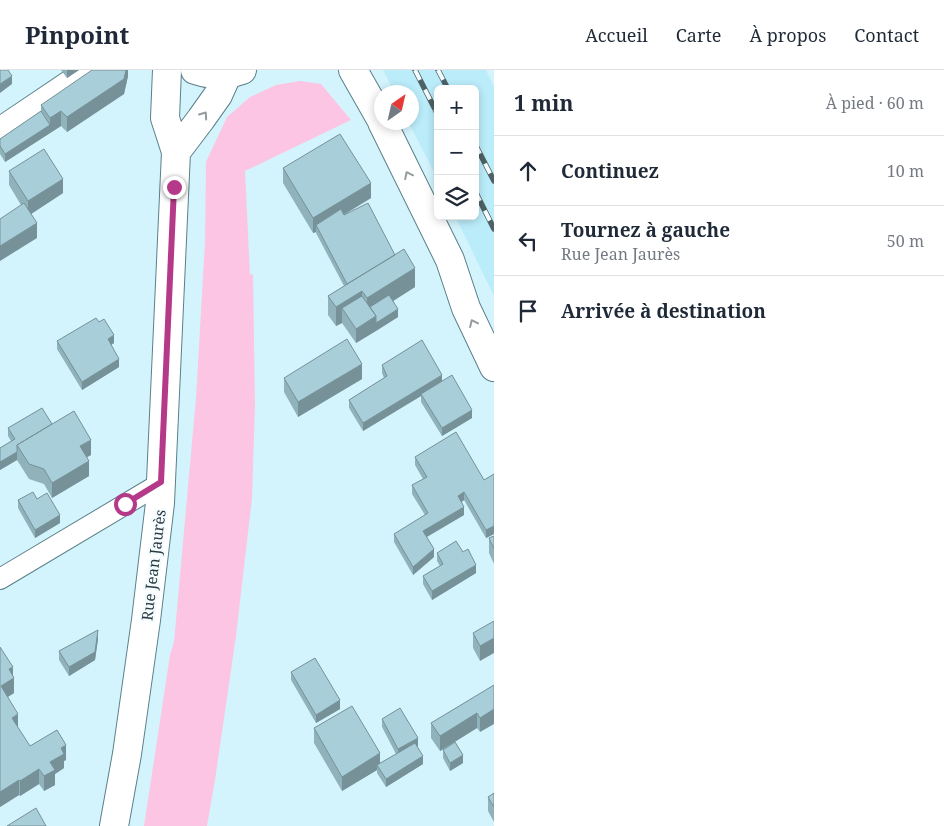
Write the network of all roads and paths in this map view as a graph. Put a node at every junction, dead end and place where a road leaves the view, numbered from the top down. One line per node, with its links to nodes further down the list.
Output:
1 (92, 70): 8 (street)
2 (167, 70): 9 (street, Rue Jean Jaurès)
3 (196, 70): 5 (street)
4 (354, 70): 6 (street)
5 (234, 72): 9 (street, one-way to 5)
6 (374, 107)
7 (386, 130): 10 (street, one-way to 7)
8 (0, 132)
9 (176, 152): 11 (street, Rue Jean Jaurès)
10 (494, 367)
11 (161, 482): 12 (lane); 13 (street, Rue Jean Jaurès)
12 (0, 579)
13 (114, 826)

